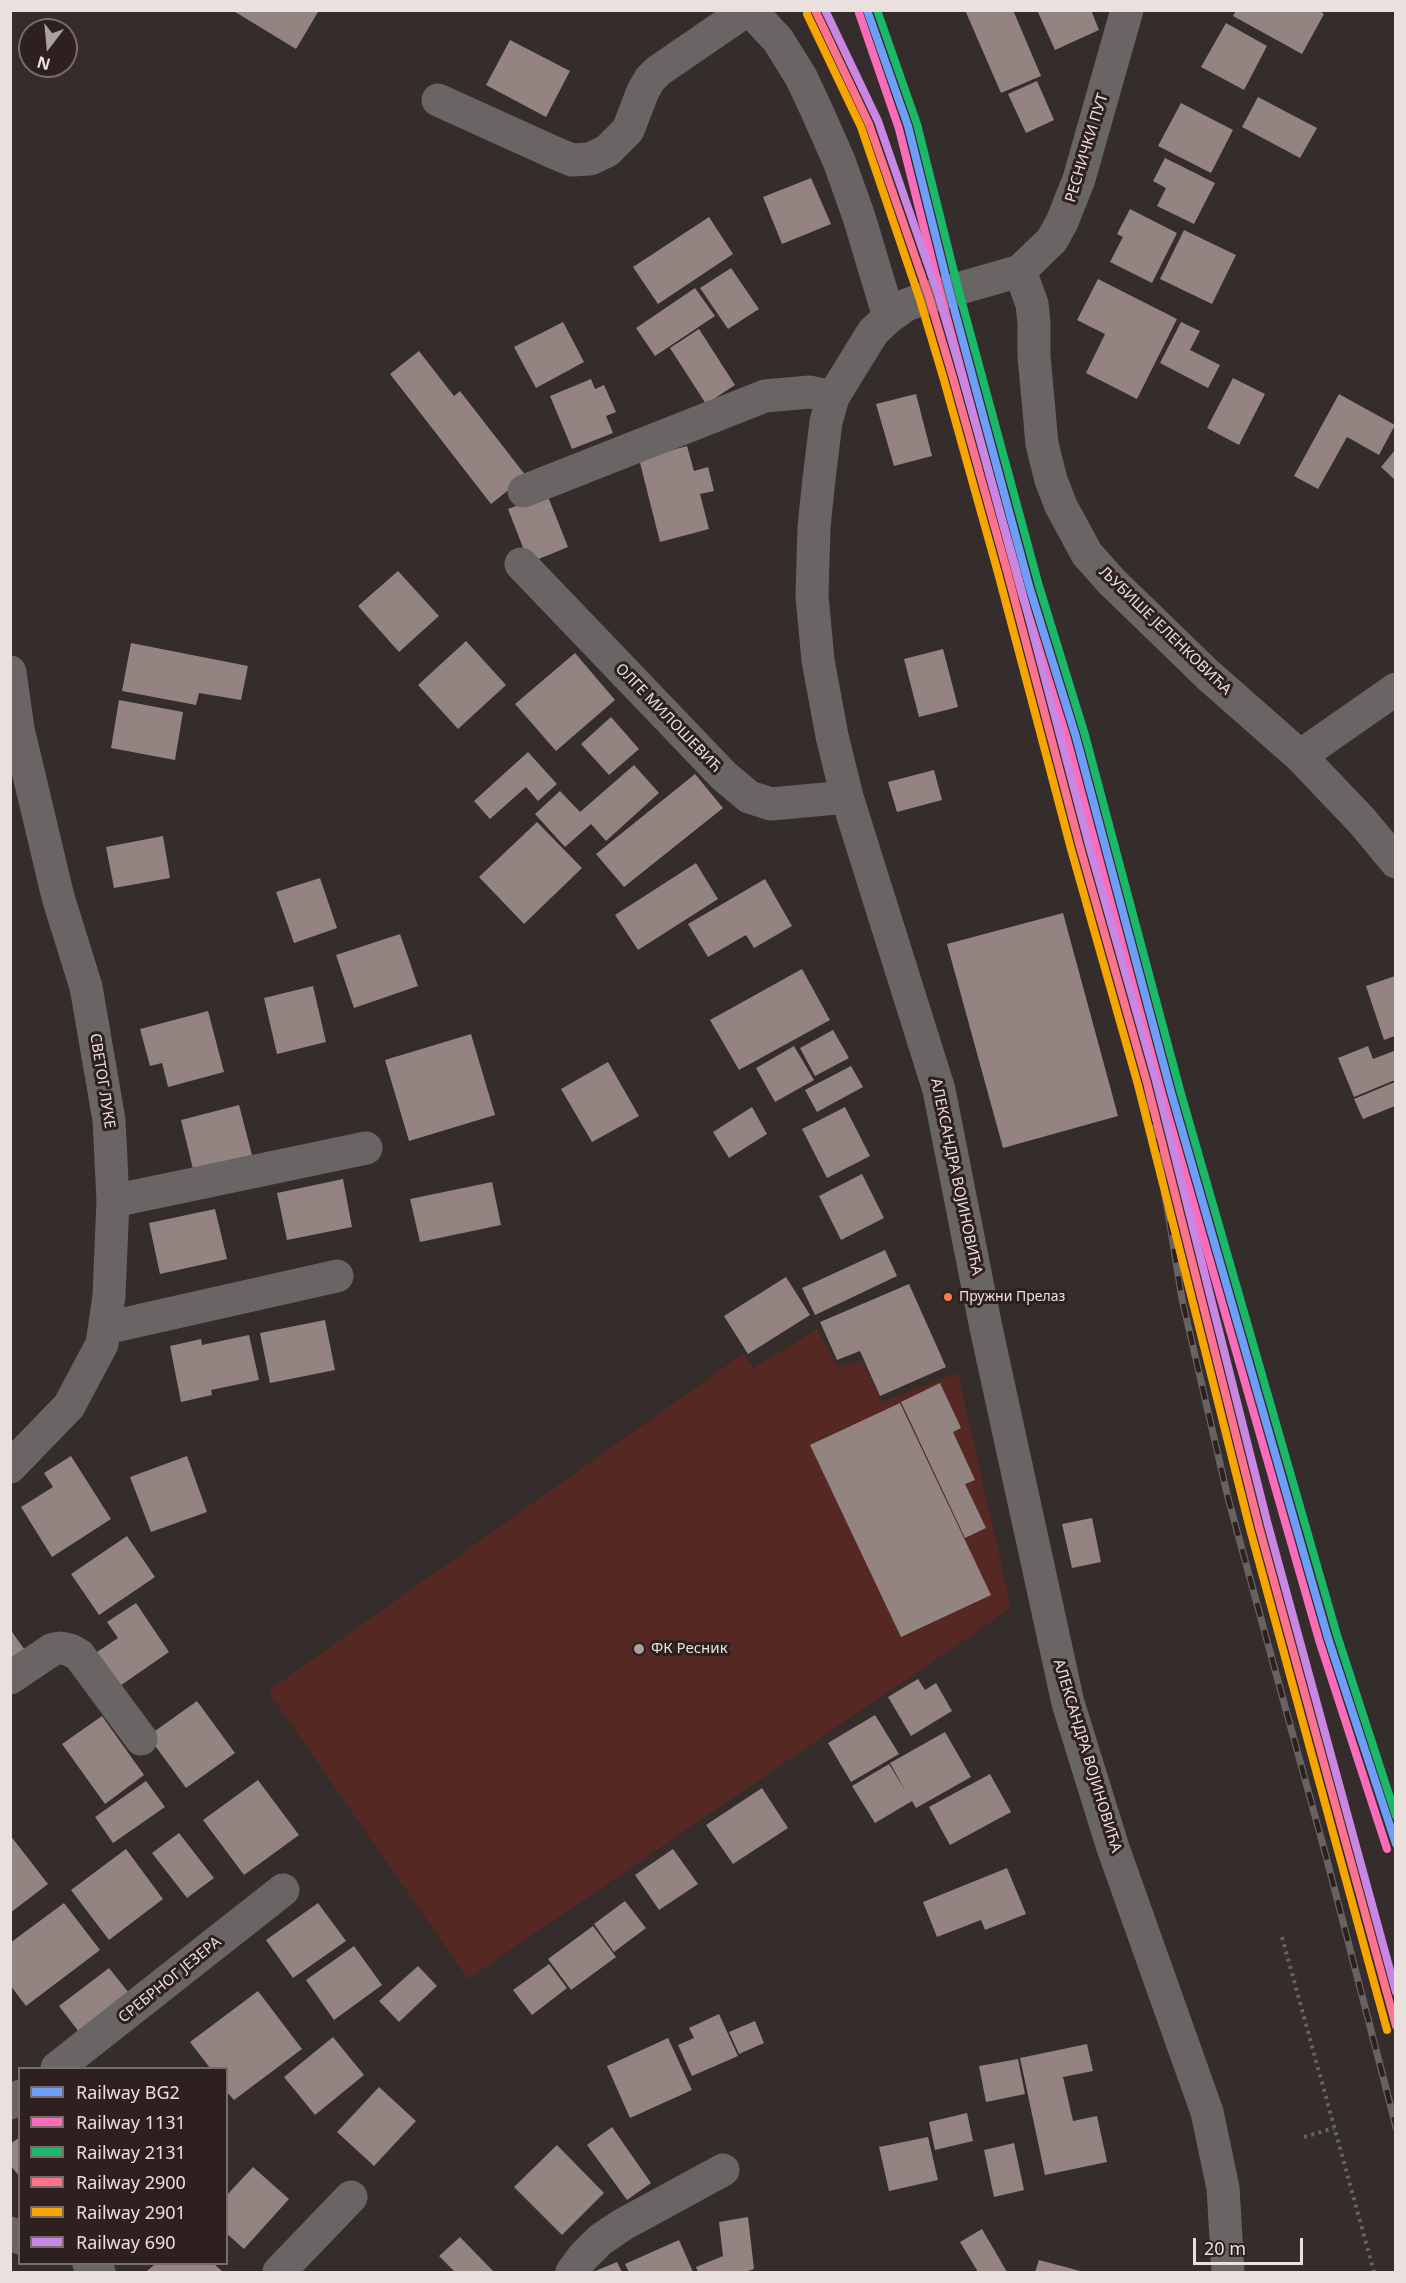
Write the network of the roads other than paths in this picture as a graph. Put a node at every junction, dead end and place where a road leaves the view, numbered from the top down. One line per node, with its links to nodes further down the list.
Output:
1 (748, 10): 3 (street); 5 (street)
2 (1127, 10): 4 (street, РЕСНИЧКИ ПУТ)
3 (438, 100)
4 (1020, 271): 5 (street); 11 (street, ЉУБИШЕ ЈЕЛЕНКОВИЋА)
5 (889, 317): 6 (street, АЛЕКСАНДРА ВОЈИНОВИЋА)
6 (833, 397): 7 (street); 12 (street, АЛЕКСАНДРА ВОЈИНОВИЋА)
7 (524, 491)
8 (521, 564): 12 (street, ОЛГЕ МИЛОШЕВИЋ)
9 (10, 672): 15 (street, СВЕТОГ ЛУКЕ)
10 (1395, 689): 11 (street)
11 (1300, 756): 13 (street, ЉУБИШЕ ЈЕЛЕНКОВИЋА)
12 (847, 797): 27 (street, АЛЕКСАНДРА ВОЈИНОВИЋА)
13 (1395, 862)
14 (366, 1148): 15 (street)
15 (113, 1202): 17 (street, СВЕТОГ ЛУКЕ)
16 (337, 1276): 17 (street)
17 (106, 1328): 18 (street, СВЕТОГ ЛУКЕ)
18 (10, 1467)
19 (10, 1678): 20 (street)
20 (141, 1739)
21 (283, 1890): 22 (street, СРЕБРНОГ ЈЕЗЕРА)
22 (58, 2067)
23 (723, 2170): 26 (street)
24 (351, 2197): 25 (street)
25 (279, 2272)
26 (572, 2272)
27 (1228, 2272)

